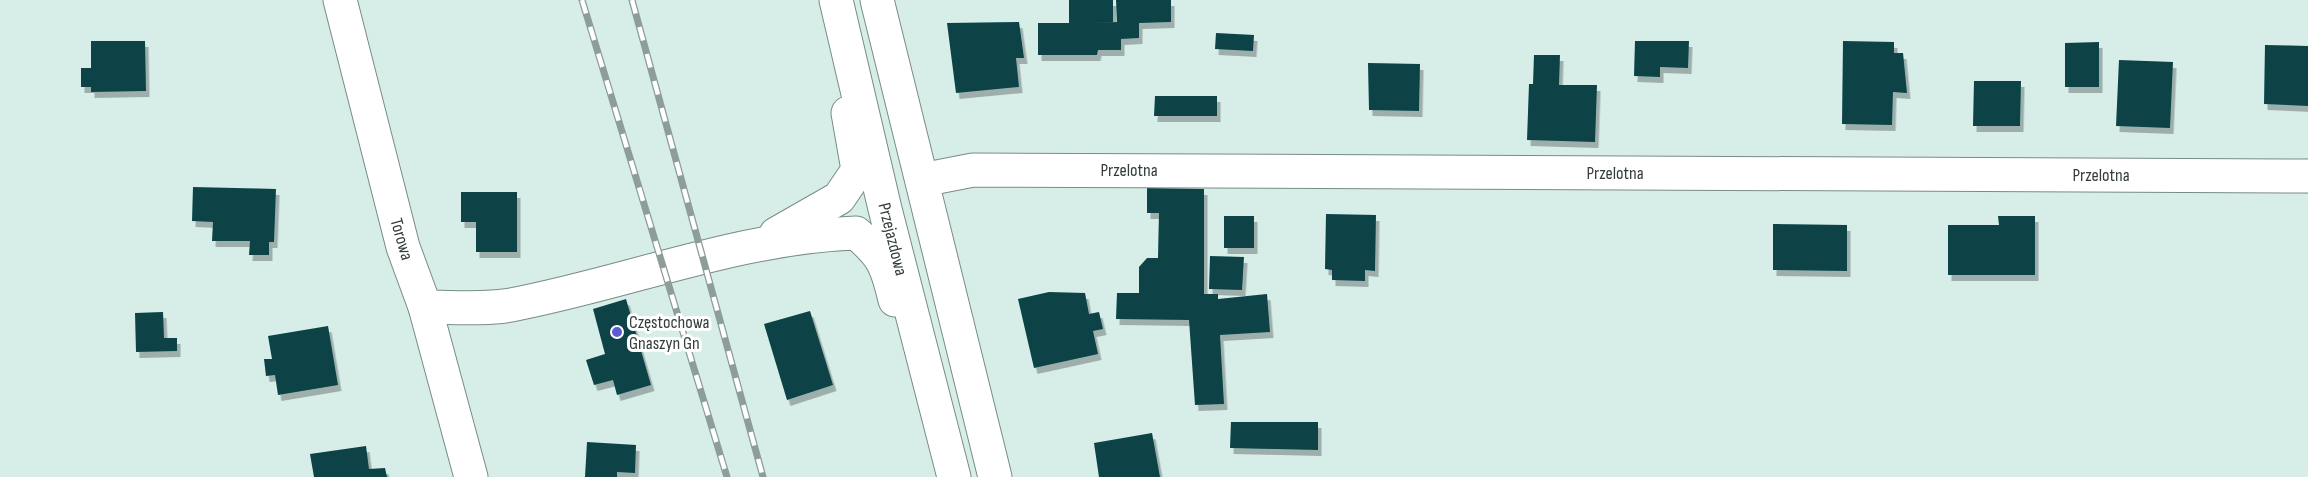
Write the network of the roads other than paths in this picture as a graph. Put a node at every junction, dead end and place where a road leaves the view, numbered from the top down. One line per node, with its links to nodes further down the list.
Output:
1 (340, 0): 8 (street, Torowa)
2 (822, 0): 7 (street)
3 (836, 0): 11 (street, Przejazdowa)
4 (877, 0): 6 (street)
5 (2308, 176): 6 (street, Przelotna)
6 (922, 180): 12 (street)
7 (759, 243): 8 (street); 10 (street)
8 (424, 307): 9 (street, Torowa)
9 (471, 477)
10 (939, 477)
11 (954, 477)
12 (995, 477)

